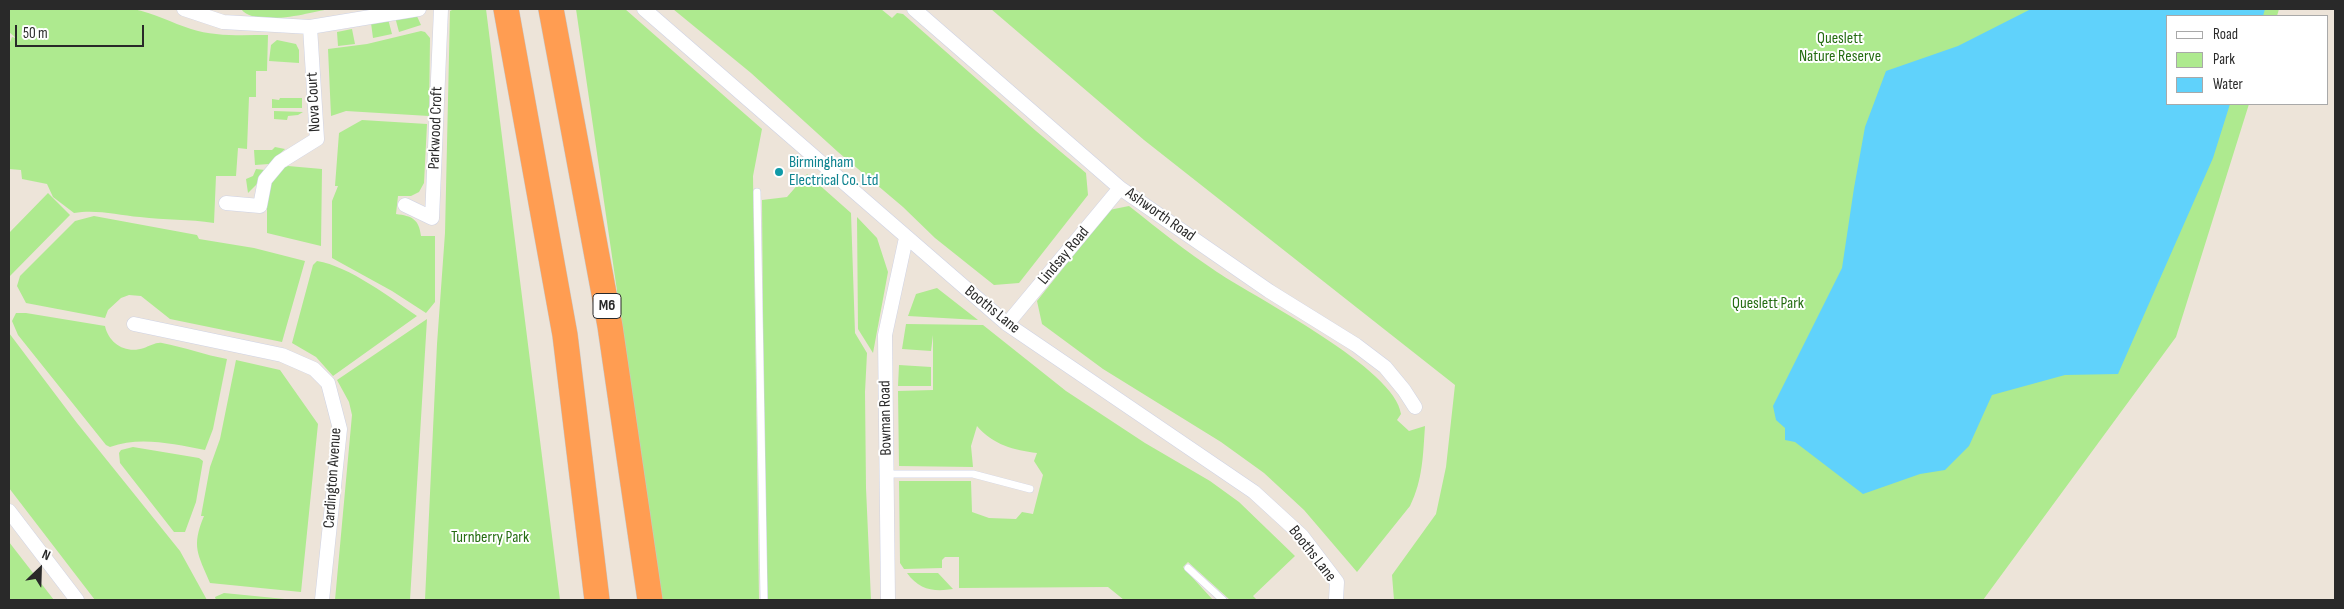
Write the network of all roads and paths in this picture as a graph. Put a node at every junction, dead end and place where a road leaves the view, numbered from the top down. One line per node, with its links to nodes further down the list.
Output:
1 (184, 9): 7 (street)
2 (419, 9): 9 (street)
3 (441, 9): 13 (street, Parkwood Croft)
4 (644, 9): 14 (street, Booths Lane)
5 (914, 9): 10 (street, Ashworth Road)
6 (552, 11): 25 (highway, M6)
7 (223, 15): 9 (street)
8 (508, 16): 24 (highway)
9 (310, 27): 12 (street, Nova Court)
10 (1120, 188): 16 (street, Lindsay Road); 17 (street, Ashworth Road)
11 (757, 192): 26 (lane)
12 (226, 203)
13 (405, 205)
14 (906, 238): 16 (street, Booths Lane); 18 (street, Bowman Road)
15 (134, 324): 23 (street, Cardington Avenue)
16 (1007, 324): 29 (street, Booths Lane)
17 (1415, 408)
18 (887, 474): 19 (lane); 27 (street, Bowman Road)
19 (1030, 489)
20 (9, 511): 22 (street)
21 (1188, 568): 28 (lane)
22 (77, 600)
23 (322, 600)
24 (597, 600)
25 (650, 600)
26 (764, 600)
27 (888, 600)
28 (1223, 600)
29 (1336, 600)

